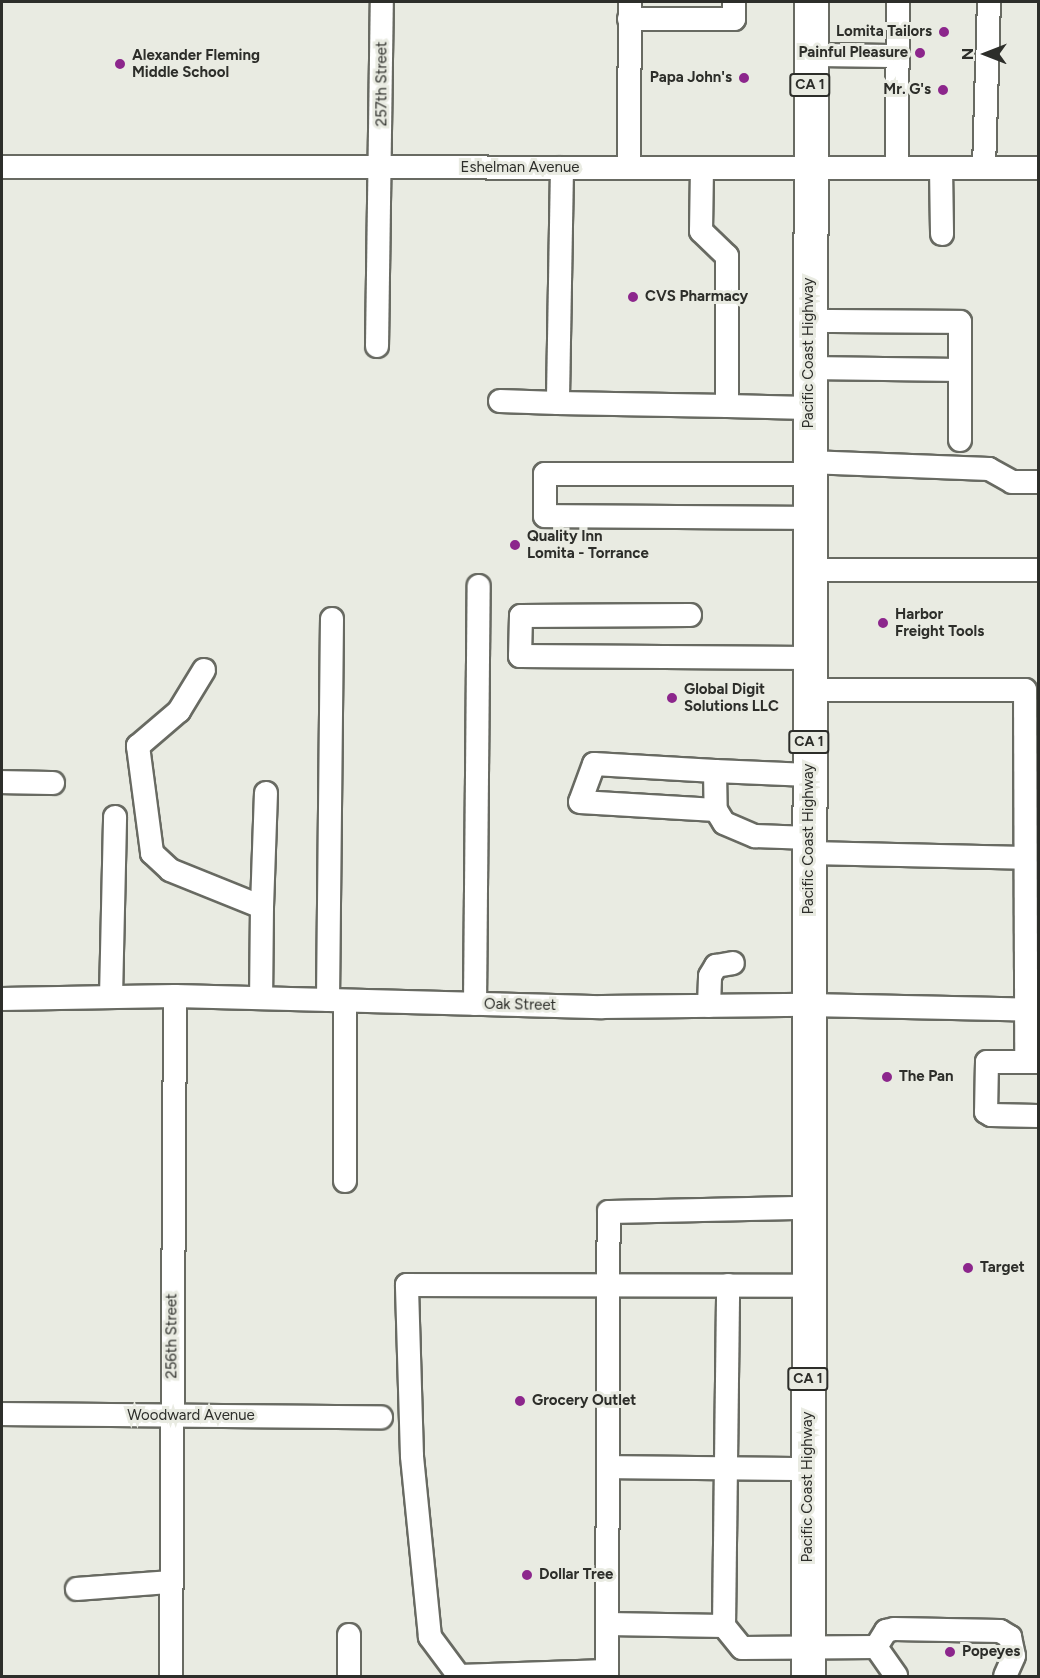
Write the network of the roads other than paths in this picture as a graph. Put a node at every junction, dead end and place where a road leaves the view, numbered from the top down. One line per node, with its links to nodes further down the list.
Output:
1 (382, 2): 10 (street, 257th Street)
2 (734, 2): 6 (street)
3 (812, 2): 7 (highway, Pacific Coast Highway / CA 1)
4 (898, 2): 8 (street)
5 (988, 2): 17 (street)
6 (629, 10): 12 (street)
7 (811, 56): 8 (street); 14 (highway, Pacific Coast Highway / CA 1)
8 (898, 56): 15 (street)
9 (2, 167): 10 (street, Eshelman Avenue)
10 (382, 167): 11 (street, Eshelman Avenue); 21 (street, 257th Street)
11 (562, 168): 12 (street, Eshelman Avenue); 25 (street)
12 (629, 168): 13 (street, Eshelman Avenue)
13 (702, 168): 14 (street, Eshelman Avenue); 26 (street)
14 (808, 168): 15 (street, Eshelman Avenue); 20 (highway, Pacific Coast Highway / CA 1)
15 (897, 168): 16 (street, Eshelman Avenue)
16 (941, 168): 17 (street, Eshelman Avenue); 19 (street)
17 (984, 168): 18 (street, Eshelman Avenue)
18 (1038, 168)
19 (942, 234)
20 (809, 321): 22 (highway, Pacific Coast Highway / CA 1); 23 (street)
21 (377, 346)
22 (808, 368): 23 (street); 27 (highway, Pacific Coast Highway / CA 1)
23 (960, 370): 28 (street)
24 (500, 401): 25 (street)
25 (558, 403): 26 (street)
26 (727, 406): 27 (street)
27 (808, 408): 29 (highway, Pacific Coast Highway / CA 1)
28 (960, 440)
29 (808, 468): 30 (street); 31 (highway, Pacific Coast Highway / CA 1); 31 (street)
30 (1038, 482)
31 (808, 518): 32 (highway, Pacific Coast Highway / CA 1)
32 (808, 570): 33 (street); 38 (highway, Pacific Coast Highway / CA 1)
33 (1038, 570)
34 (479, 586): 55 (street)
35 (690, 615): 38 (street)
36 (332, 619): 54 (street)
37 (204, 670): 48 (street)
38 (809, 674): 40 (highway, Pacific Coast Highway / CA 1); 47 (street)
39 (715, 771): 40 (street); 44 (street); 44 (street)
40 (809, 775): 46 (highway, Pacific Coast Highway / CA 1)
41 (2, 782): 42 (street)
42 (53, 783)
43 (266, 793): 48 (street)
44 (716, 810): 46 (street)
45 (115, 817): 51 (street)
46 (810, 846): 47 (street); 56 (highway, Pacific Coast Highway / CA 1)
47 (1025, 858): 58 (street)
48 (262, 907): 52 (street)
49 (733, 963): 57 (street)
50 (175, 996): 51 (street, Oak Street); 52 (street, Oak Street); 67 (street, 256th Street)
51 (111, 997): 53 (street, Oak Street)
52 (261, 998): 54 (street, Oak Street)
53 (2, 999)
54 (337, 1000): 55 (street, Oak Street); 61 (street)
55 (475, 1004): 57 (street, Oak Street)
56 (808, 1005): 57 (street, Oak Street); 58 (street, Oak Street); 62 (highway, Pacific Coast Highway / CA 1)
57 (709, 1006)
58 (1031, 1010): 59 (street)
59 (1032, 1061): 60 (street)
60 (1038, 1116)
61 (345, 1181)
62 (808, 1208): 63 (street); 65 (highway, Pacific Coast Highway / CA 1)
63 (610, 1285): 64 (street); 69 (street); 80 (street)
64 (728, 1285): 65 (street); 70 (street)
65 (808, 1286): 71 (highway, Pacific Coast Highway / CA 1)
66 (2, 1414): 67 (street, Woodward Avenue)
67 (171, 1416): 68 (street, Woodward Avenue); 72 (street, 256th Street)
68 (381, 1417)
69 (609, 1467): 70 (street); 74 (street)
70 (725, 1468): 71 (street); 75 (street)
71 (808, 1469): 78 (highway, Pacific Coast Highway / CA 1)
72 (171, 1582): 73 (street); 81 (street, 256th Street)
73 (76, 1589)
74 (608, 1624): 75 (street); 79 (street)
75 (724, 1626): 78 (street)
76 (349, 1635): 82 (street)
77 (876, 1647): 78 (street); 83 (street); 84 (street)
78 (808, 1662)
79 (607, 1674): 80 (street)
80 (459, 1676)
81 (171, 1677)
82 (349, 1677)
83 (896, 1677)
84 (1005, 1677)

